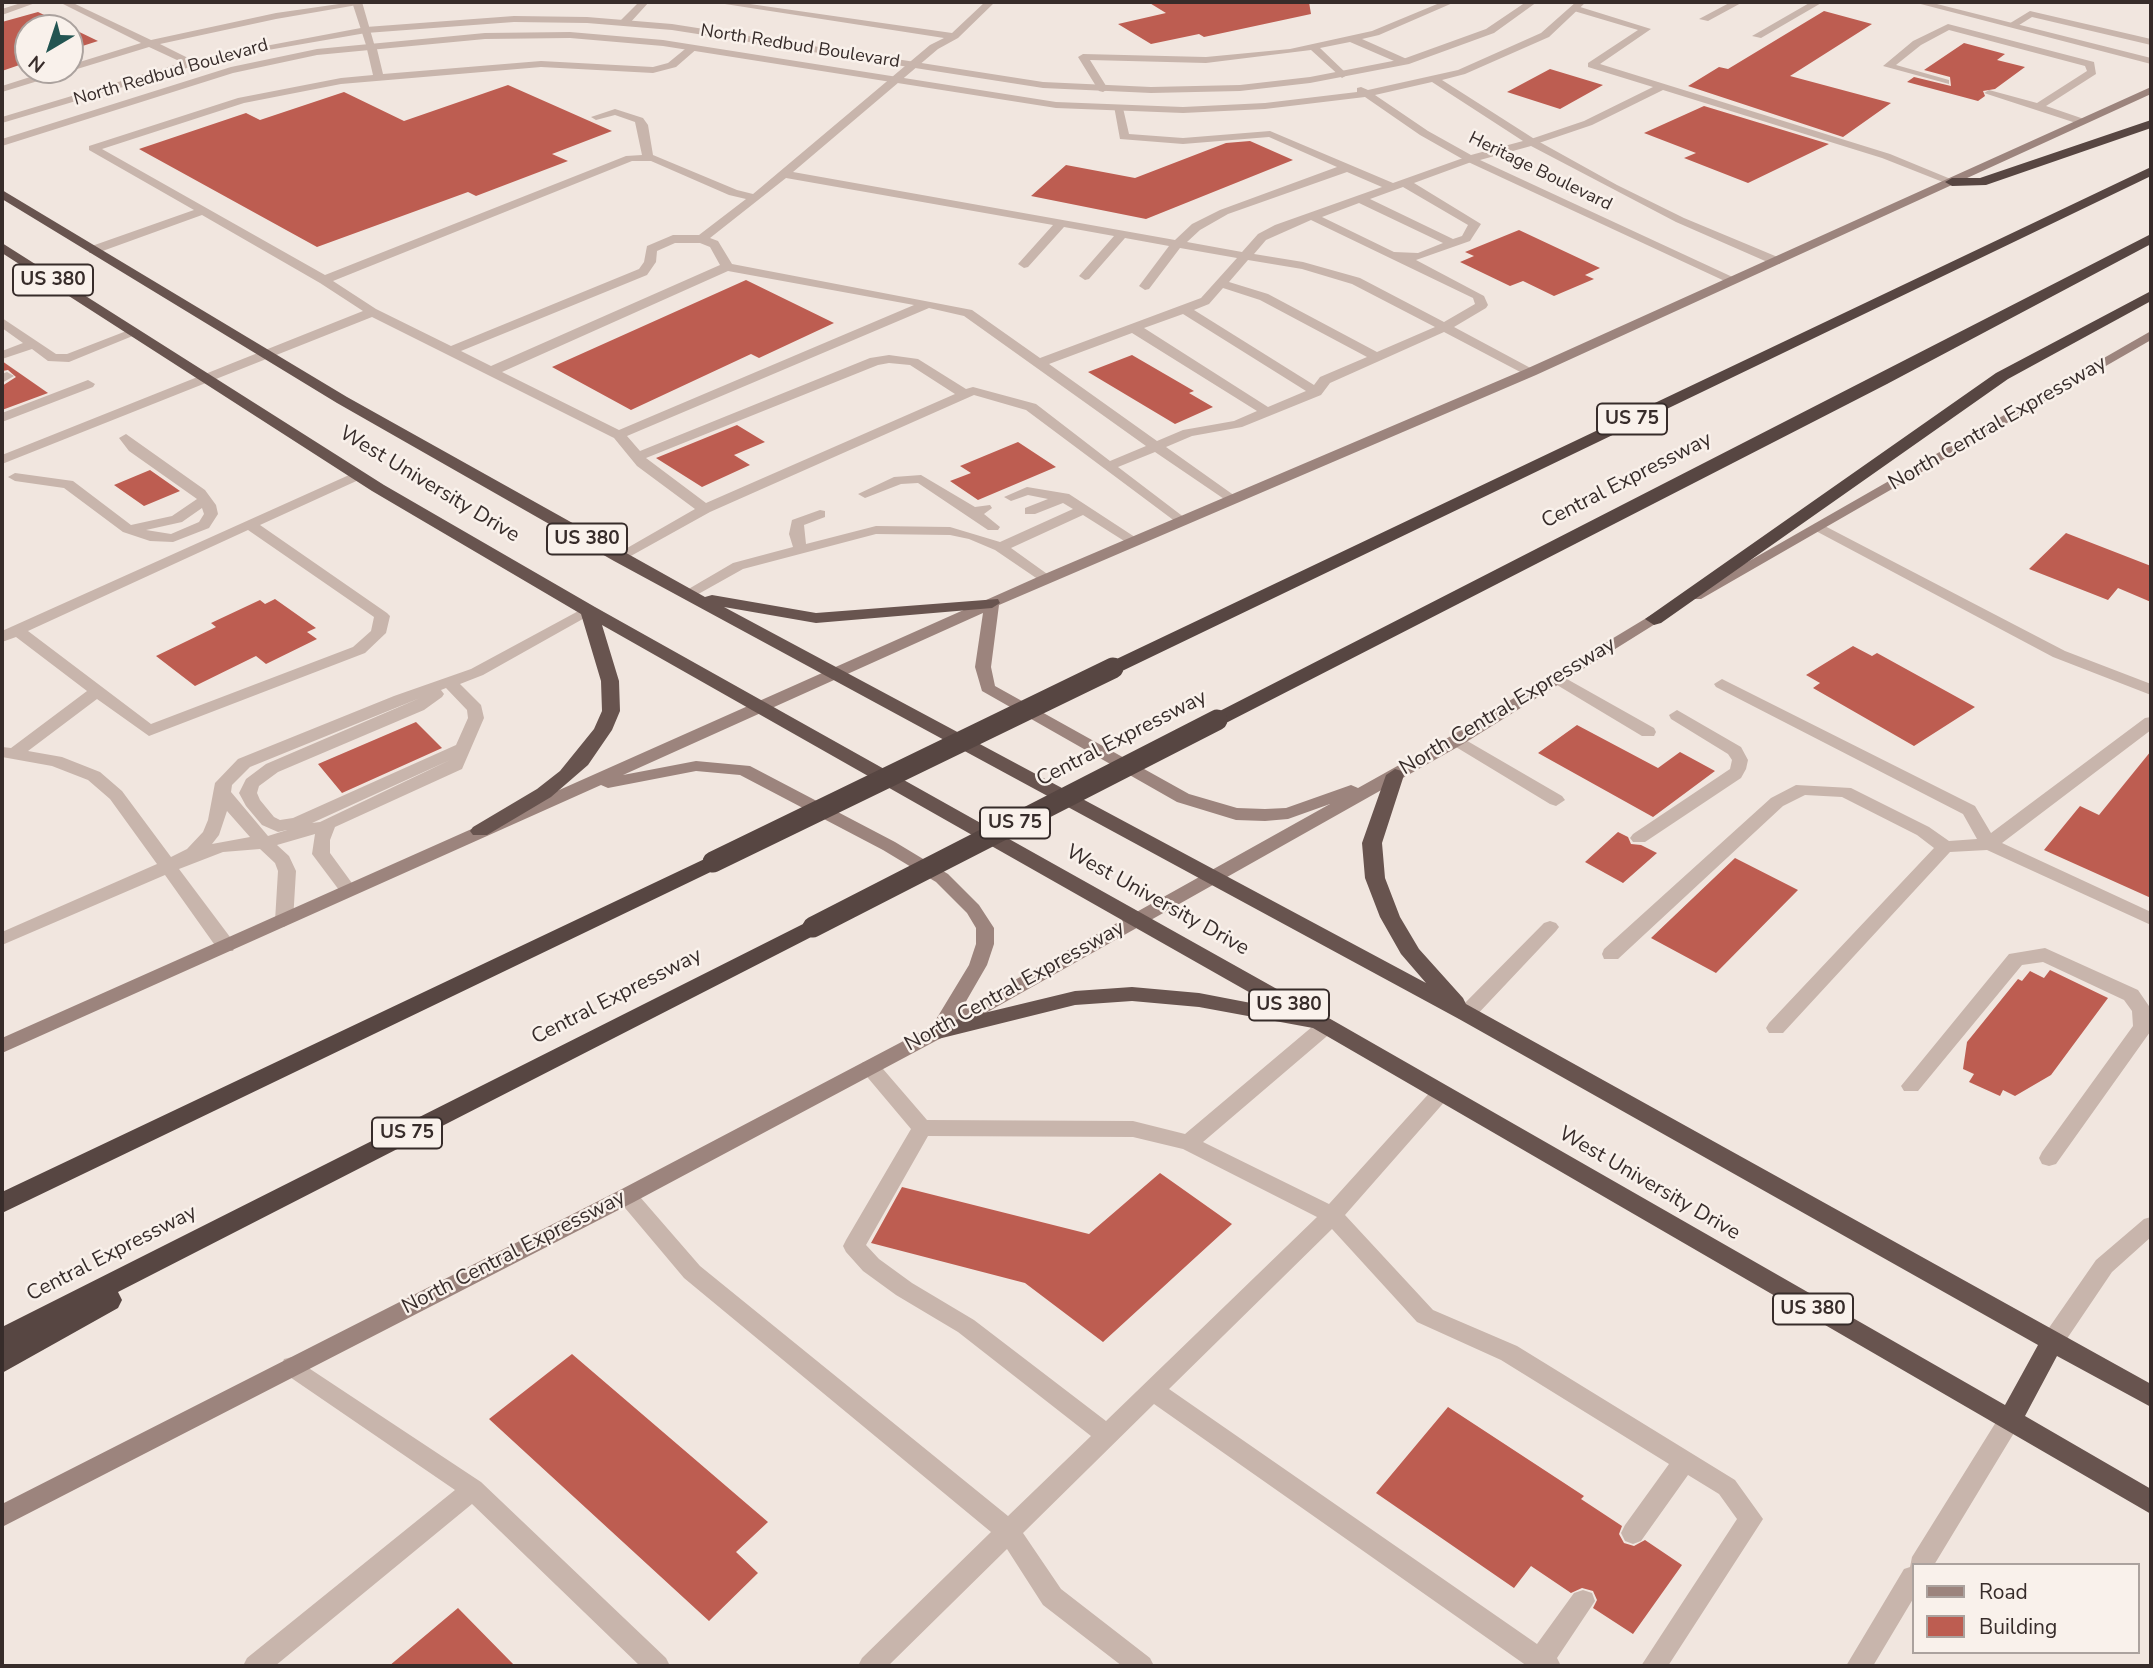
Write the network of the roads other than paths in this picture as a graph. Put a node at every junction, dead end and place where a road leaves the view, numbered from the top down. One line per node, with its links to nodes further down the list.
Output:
1 (33, 2): 13 (street)
2 (64, 2): 24 (street)
3 (644, 2): 16 (street)
4 (717, 2): 20 (street)
5 (990, 2): 20 (street)
6 (1450, 2): 22 (street)
7 (1532, 2): 29 (street, North Redbud Boulevard)
8 (1738, 2): 15 (street)
9 (1818, 2): 21 (street)
10 (1918, 2): 14 (street)
11 (358, 3): 19 (street); 24 (street)
12 (1579, 5): 35 (street, North Redbud Boulevard); 38 (street)
13 (2, 12)
14 (1967, 14): 17 (street); 18 (street)
15 (1704, 19)
16 (625, 22): 19 (street, North Redbud Boulevard); 32 (street, North Redbud Boulevard)
17 (2012, 25): 23 (street); 28 (street)
18 (1948, 27): 37 (street); 43 (street)
19 (366, 30): 25 (street); 31 (street, North Redbud Boulevard)
20 (954, 36): 32 (street)
21 (1757, 36)
22 (1353, 39): 27 (street); 29 (street, Heritage Boulevard)
23 (2151, 42)
24 (148, 44): 30 (street); 31 (street)
25 (371, 45): 26 (street, North Redbud Boulevard); 34 (street); 50 (street, North Redbud Boulevard)
26 (694, 47): 34 (street); 36 (street, North Redbud Boulevard)
27 (1314, 48): 33 (street, Heritage Boulevard); 39 (street)
28 (2151, 61)
29 (1405, 62): 33 (street, North Redbud Boulevard); 35 (street, Heritage Boulevard)
30 (84, 64)
31 (192, 64): 46 (street, North Redbud Boulevard)
32 (914, 65): 36 (street); 39 (street, North Redbud Boulevard)
33 (1342, 75): 39 (street, North Redbud Boulevard); 42 (street, Heritage Boulevard)
34 (378, 76): 61 (street)
35 (1435, 80): 42 (street, North Redbud Boulevard); 49 (street, Heritage Boulevard)
36 (895, 81): 44 (street, North Redbud Boulevard); 55 (street)
37 (1945, 82)
38 (1660, 88): 49 (street); 56 (street)
39 (1103, 89)
40 (2151, 90): 47 (main road)
41 (1989, 93): 43 (street)
42 (1366, 94): 44 (street, North Redbud Boulevard); 52 (street, Heritage Boulevard)
43 (2038, 107): 47 (street)
44 (1118, 108): 53 (street)
45 (596, 117): 51 (street)
46 (2, 120)
47 (2080, 121): 56 (main road)
48 (2151, 124): 56 (highway)
49 (1532, 142): 52 (street); 73 (street, Heritage Boulevard)
50 (2, 143)
51 (648, 158): 59 (street); 77 (street)
52 (1470, 159): 57 (street); 78 (street, Heritage Boulevard)
53 (1346, 168): 57 (street); 68 (street)
54 (2151, 171): 181 (highway, US 75, bridge)
55 (784, 174): 59 (street); 63 (street)
56 (1952, 182): 73 (main road)
57 (1398, 185): 60 (street); 67 (street)
58 (2, 194): 70 (highway, West University Drive / US 380)
59 (755, 198): 66 (street)
60 (1360, 199): 62 (street); 67 (street)
61 (204, 211): 70 (street); 77 (street)
62 (1311, 216): 71 (street); 72 (street)
63 (1061, 223): 64 (street); 74 (street)
64 (1122, 234): 68 (street); 76 (street)
65 (2151, 238): 179 (highway, Central Expressway / US 75, bridge)
66 (702, 239): 75 (street); 91 (street)
67 (1452, 243): 72 (street)
68 (1177, 244): 71 (street); 80 (street)
69 (2, 247): 88 (highway, West University Drive / US 380)
70 (93, 250): 93 (highway, West University Drive / US 380)
71 (1245, 256): 79 (street); 86 (street)
72 (1395, 256): 86 (street)
73 (1776, 261): 78 (main road)
74 (1024, 264)
75 (727, 267): 82 (street); 96 (street)
76 (1085, 276)
77 (324, 280): 84 (street)
78 (1733, 280): 97 (main road)
79 (1221, 283): 83 (street); 94 (street)
80 (1145, 286)
81 (2151, 295): 132 (highway)
82 (928, 304): 95 (street); 104 (street)
83 (1184, 309): 87 (street); 100 (street)
84 (372, 312): 91 (street); 93 (street)
85 (2, 322): 90 (street)
86 (1445, 327): 94 (street); 97 (street)
87 (1135, 328): 95 (street); 102 (street)
88 (134, 333): 90 (street); 98 (highway, West University Drive / US 380)
89 (2151, 335): 122 (main road, North Central Expressway)
90 (33, 344): 92 (street)
91 (451, 351): 96 (street)
92 (2, 355)
93 (266, 355): 98 (street); 127 (highway, West University Drive / US 380)
94 (1377, 357): 100 (street)
95 (1037, 364): 106 (street)
96 (492, 371): 104 (street)
97 (1531, 372): 115 (main road)
98 (204, 378): 108 (street); 110 (highway, West University Drive / US 380)
99 (88, 384): 103 (street)
100 (1316, 392): 102 (street)
101 (966, 395): 107 (street); 109 (street); 116 (street)
102 (1267, 412): 106 (street)
103 (2, 418)
104 (619, 435): 107 (street)
105 (126, 438): 111 (street)
106 (1156, 447): 109 (street); 115 (street)
107 (637, 457): 116 (street)
108 (2, 460)
109 (1109, 466): 120 (street)
110 (358, 475): 121 (street); 131 (highway, West University Drive / US 380)
111 (15, 477)
112 (865, 494): 123 (street)
113 (1011, 497): 114 (street)
114 (1064, 497): 117 (street); 118 (street)
115 (1230, 499): 120 (main road)
116 (705, 509): 127 (street)
117 (1085, 509): 124 (street); 125 (street)
118 (1030, 511)
119 (820, 514): 126 (street)
120 (1181, 521): 124 (main road)
121 (249, 524): 133 (street); 140 (street)
122 (1819, 527): 132 (main road, North Central Expressway); 139 (street)
123 (973, 536): 125 (street); 126 (street)
124 (1134, 541): 128 (main road)
125 (1000, 547): 128 (street)
126 (801, 550): 129 (street)
127 (620, 558): 129 (highway, West University Drive / US 380)
128 (1045, 579): 130 (main road)
129 (688, 594): 130 (highway); 135 (highway, West University Drive / US 380)
130 (992, 603): 135 (main road); 148 (main road)
131 (589, 611): 137 (street); 141 (highway, West University Drive / US 380); 153 (highway)
132 (1654, 619): 136 (main road, North Central Expressway)
133 (17, 630): 134 (street); 140 (street)
134 (2, 637)
135 (835, 673): 141 (main road); 159 (highway, West University Drive / US 380)
136 (1558, 679): 144 (street); 145 (main road, North Central Expressway)
137 (451, 684): 146 (street); 146 (street); 150 (street)
138 (1723, 684): 156 (street)
139 (2151, 690)
140 (97, 691): 147 (street)
141 (759, 706): 149 (main road); 162 (highway, West University Drive / US 380)
142 (1677, 715): 154 (street)
143 (2151, 722): 156 (street)
144 (1648, 732)
145 (1457, 740): 148 (main road, North Central Expressway); 151 (street)
146 (465, 747): 152 (street)
147 (8, 752): 158 (street)
148 (1395, 775): 159 (main road, North Central Expressway); 168 (highway)
149 (571, 790): 153 (main road); 171 (main road)
150 (222, 793): 155 (street); 158 (street)
151 (1556, 800)
152 (328, 823): 155 (street); 160 (street)
153 (480, 831): 160 (main road)
154 (1639, 838)
155 (264, 843): 158 (street); 163 (street)
156 (1989, 844): 157 (street); 161 (street)
157 (1944, 847): 167 (street); 170 (street)
158 (169, 866): 165 (street); 166 (street)
159 (1212, 878): 162 (main road, North Central Expressway); 168 (highway, West University Drive / US 380)
160 (348, 890): 163 (main road)
161 (2151, 919)
162 (1137, 920): 169 (highway, West University Drive / US 380); 171 (main road, North Central Expressway)
163 (284, 921): 166 (main road)
164 (1550, 926): 168 (street)
165 (2, 939)
166 (226, 946): 172 (main road)
167 (1611, 954)
168 (1466, 1014): 185 (highway, West University Drive / US 380)
169 (1326, 1026): 171 (highway); 175 (highway, West University Drive / US 380); 177 (street)
170 (1776, 1028)
171 (938, 1031): 173 (main road, North Central Expressway)
172 (2, 1046)
173 (870, 1067): 176 (street); 180 (main road, North Central Expressway)
174 (1911, 1086): 178 (street)
175 (1440, 1094): 182 (street); 190 (highway, West University Drive / US 380)
176 (922, 1128): 177 (street); 191 (street)
177 (1188, 1143): 182 (street)
178 (2049, 1158)
179 (322, 1176): 184 (highway, Central Expressway / US 75); 186 (highway)
180 (627, 1196): 187 (main road, North Central Expressway); 196 (street)
181 (2, 1203)
182 (1332, 1215): 188 (street); 192 (street)
183 (2151, 1225): 185 (street)
184 (2, 1339)
185 (2052, 1342): 189 (highway, West University Drive / US 380); 190 (highway)
186 (2, 1362)
187 (292, 1366): 193 (street); 195 (main road, North Central Expressway)
188 (1154, 1391): 191 (street); 201 (street)
189 (2151, 1396)
190 (2009, 1421): 194 (highway, West University Drive / US 380); 198 (street)
191 (1108, 1436): 196 (street)
192 (1685, 1461): 197 (street); 206 (street)
193 (473, 1489): 202 (street); 203 (street)
194 (2151, 1502)
195 (2, 1517)
196 (1009, 1532): 204 (street); 205 (street)
197 (1633, 1533)
198 (1922, 1563)
199 (1912, 1579): 207 (street)
200 (1583, 1601): 201 (street)
201 (1544, 1663)
202 (652, 1664)
203 (256, 1666)
204 (871, 1666)
205 (1141, 1666)
206 (1654, 1666)
207 (1859, 1666)

